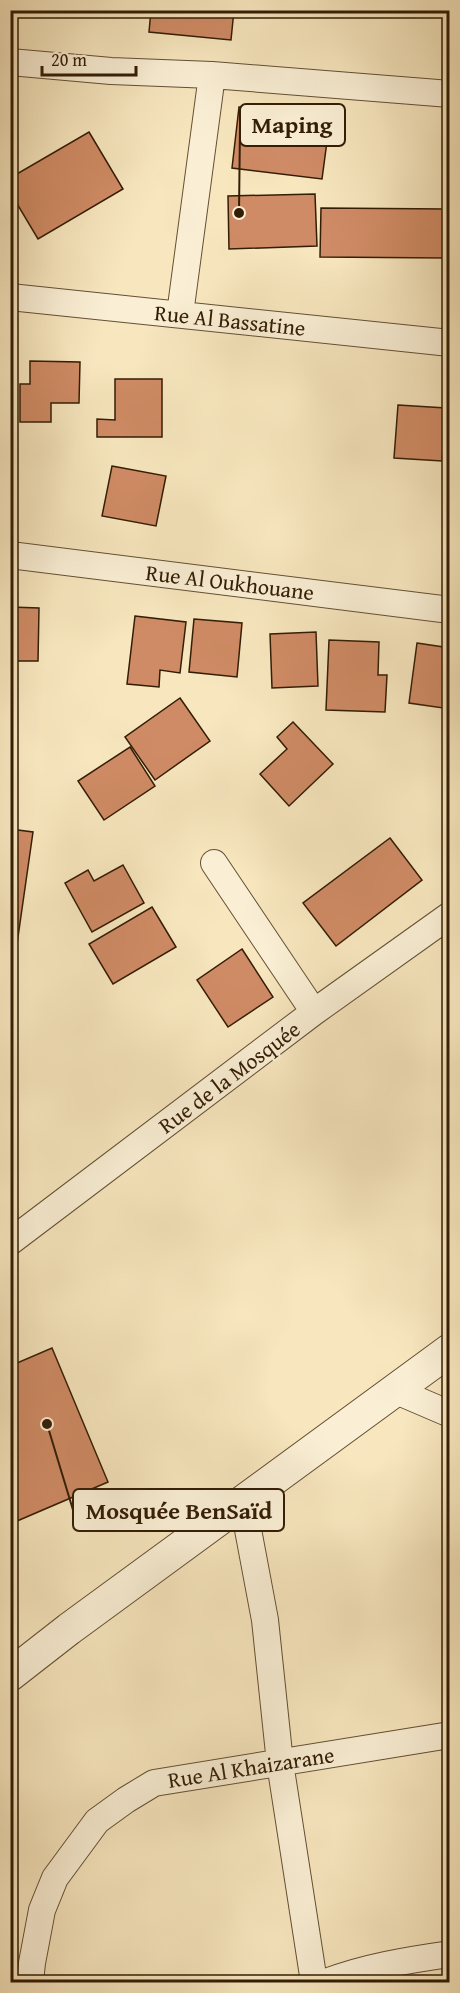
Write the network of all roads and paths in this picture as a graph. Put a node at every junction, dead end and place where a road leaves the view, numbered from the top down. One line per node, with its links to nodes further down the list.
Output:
1 (10, 62): 2 (street)
2 (212, 75): 3 (street); 5 (street)
3 (449, 90)
4 (10, 297): 5 (street, Rue Al Bassatine)
5 (180, 314): 6 (street, Rue Al Bassatine)
6 (450, 344)
7 (10, 555): 8 (street, Rue Al Oukhouane)
8 (450, 610)
9 (214, 863): 11 (street)
10 (450, 915): 11 (street, Rue de la Mosquée)
11 (315, 1012): 12 (street, Rue de la Mosquée)
12 (10, 1242)
13 (450, 1350): 14 (street)
14 (394, 1390): 15 (street); 16 (street)
15 (450, 1414)
16 (243, 1503): 17 (street); 21 (street)
17 (69, 1629): 18 (street); 19 (street)
18 (10, 1656)
19 (10, 1675)
20 (450, 1735): 21 (street, Rue Al Khaizarane)
21 (280, 1763): 23 (street, Rue Al Khaizarane); 24 (street)
22 (450, 1954): 25 (street)
23 (30, 1983)
24 (314, 1983)
25 (326, 1983)

